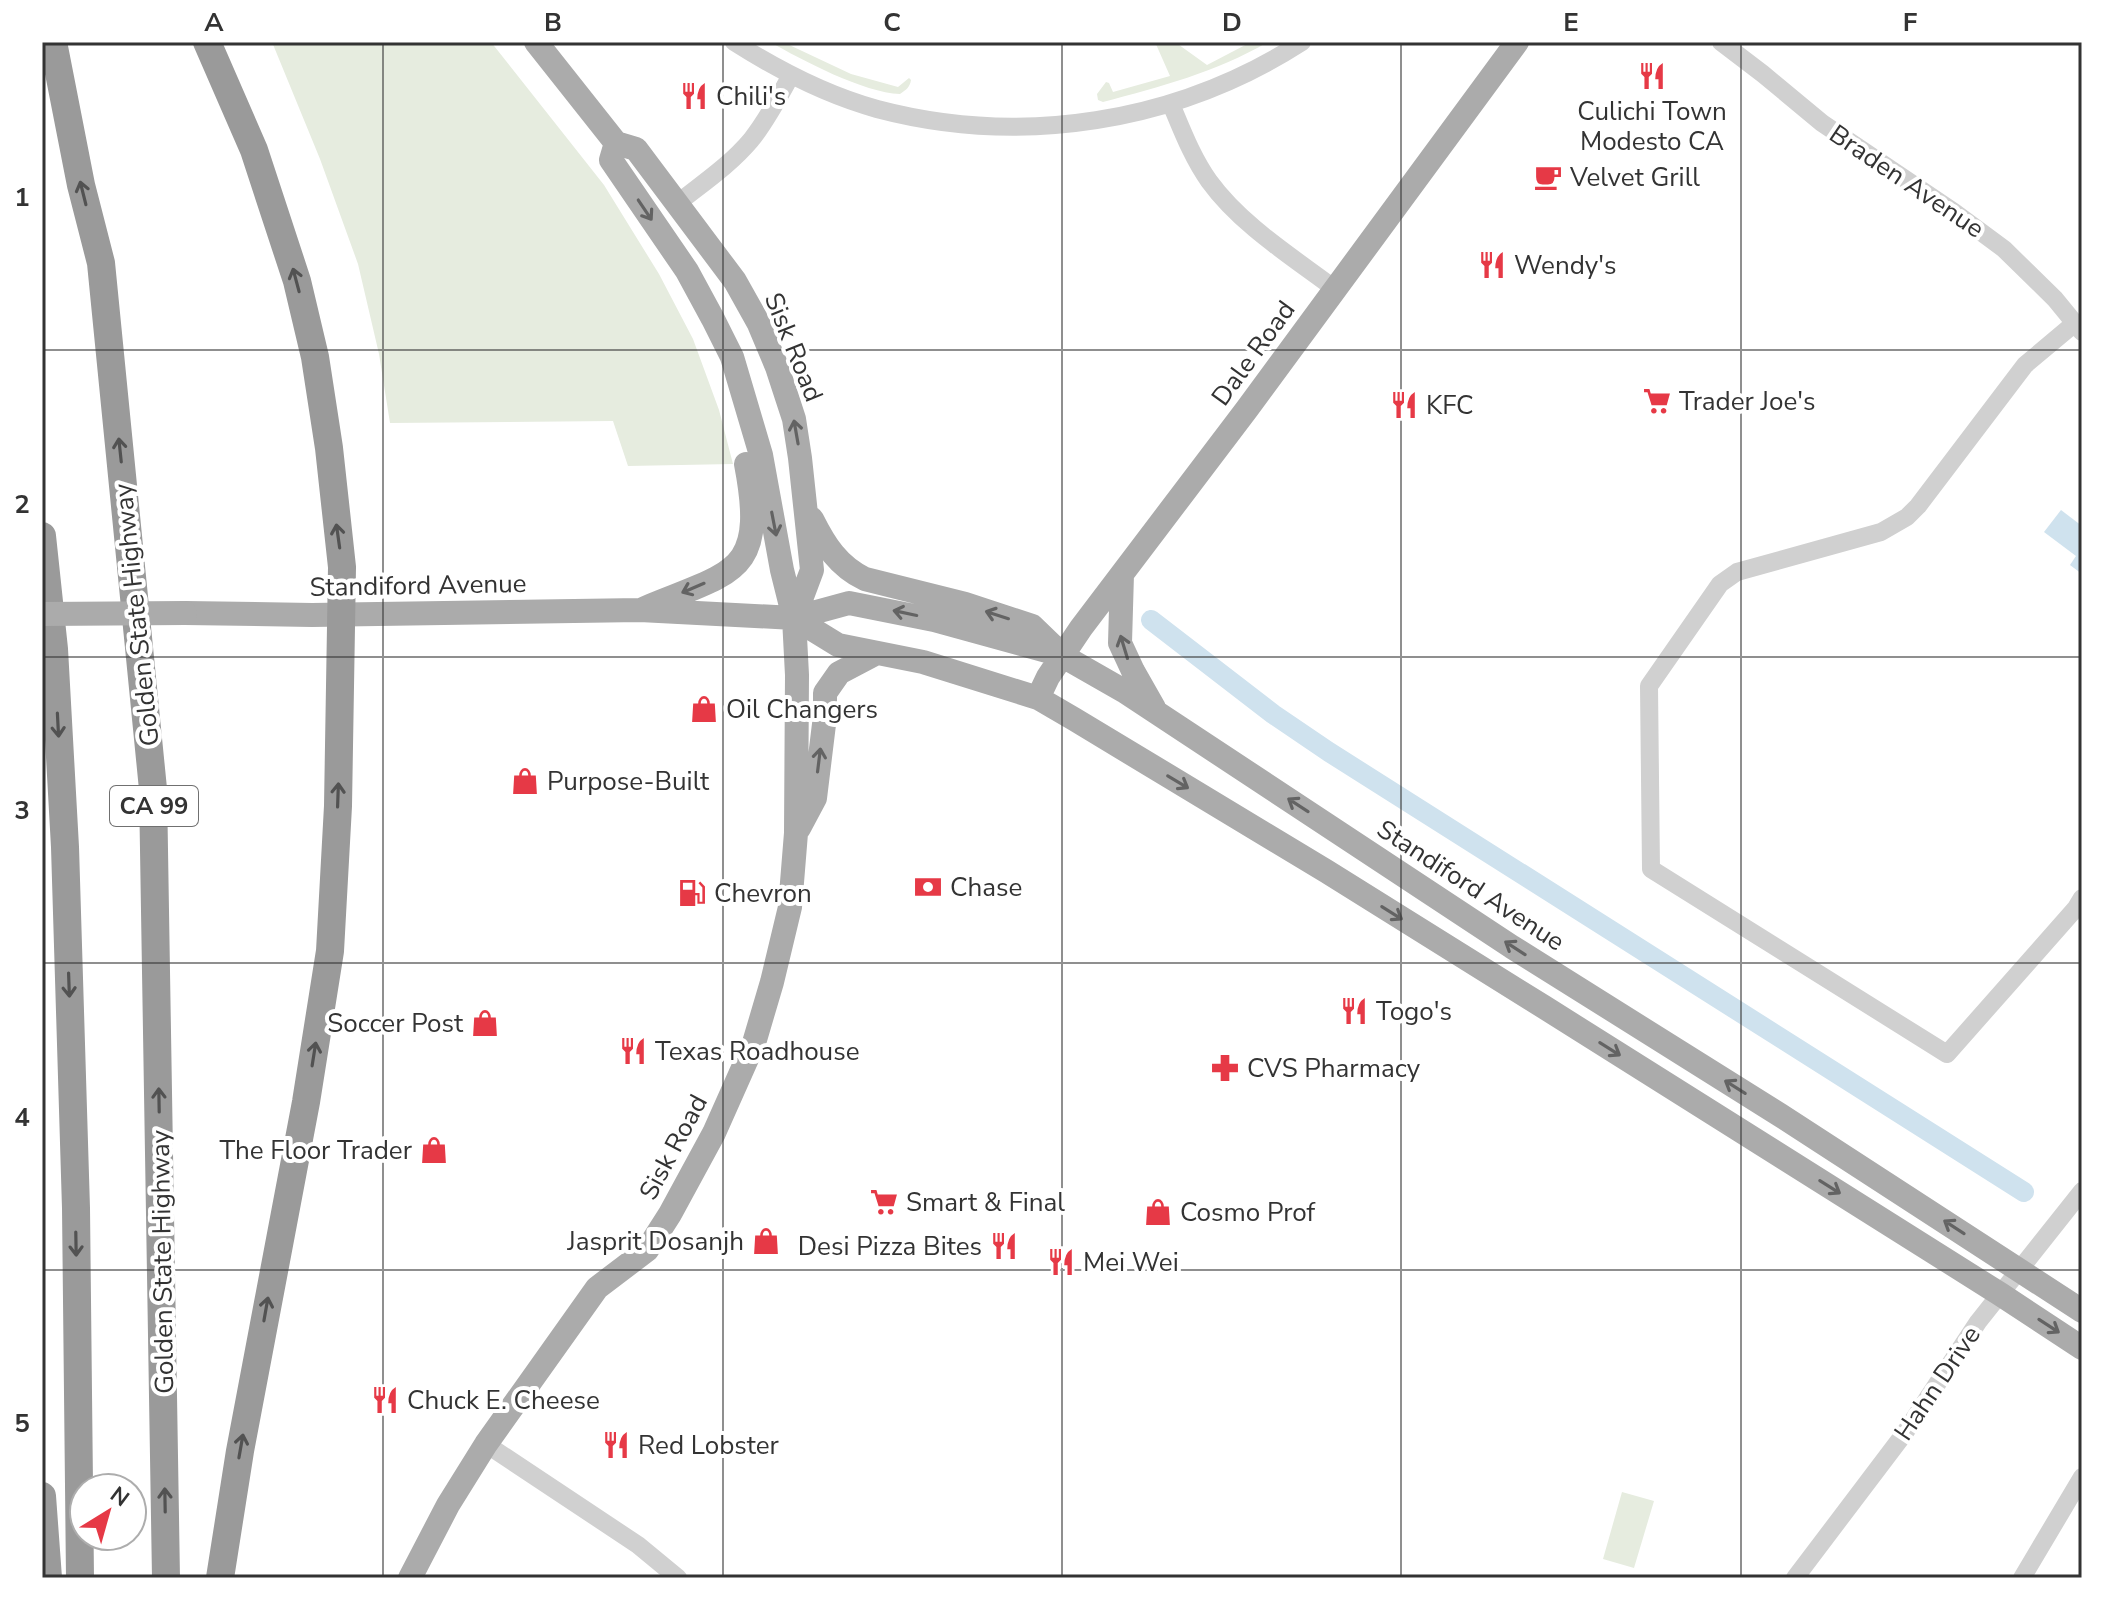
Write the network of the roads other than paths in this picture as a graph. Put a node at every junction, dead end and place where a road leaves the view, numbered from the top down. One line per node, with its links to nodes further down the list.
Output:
1 (53, 42): 38 (highway, Golden State Highway / CA 99, one-way to 1)
2 (207, 42): 20 (highway, one-way to 2)
3 (536, 42): 10 (main road, Sisk Road)
4 (734, 42): 8 (street)
5 (1302, 42): 9 (street)
6 (1517, 42): 13 (main road, Dale Road)
7 (1721, 42): 14 (street, Braden Avenue)
8 (791, 75): 9 (street); 11 (street)
9 (1171, 104): 13 (street)
10 (616, 143): 11 (main road, Sisk Road); 12 (main road, Sisk Road, one-way to 12)
11 (678, 203): 15 (main road, Sisk Road, one-way to 11)
12 (687, 271): 18 (main road, one-way to 18); 21 (main road, Sisk Road, one-way to 21)
13 (1335, 289): 17 (main road, Dale Road)
14 (2078, 328): 27 (street)
15 (804, 502): 21 (main road, Sisk Road); 23 (main road, one-way to 15)
16 (42, 536): 37 (highway, one-way to 37)
17 (1122, 574): 23 (main road, Dale Road); 25 (main road, one-way to 17)
18 (640, 610): 20 (main road, Standiford Avenue); 21 (main road, Standiford Avenue)
19 (42, 614): 20 (main road, Standiford Avenue, bridge)
20 (340, 614): 39 (highway, one-way to 20)
21 (794, 618): 22 (main road, Standiford Avenue); 23 (main road, Standiford Avenue, one-way to 21); 26 (main road, Sisk Road)
22 (877, 653): 24 (main road, Standiford Avenue); 26 (main road, one-way to 22)
23 (1061, 655): 24 (main road, Dale Road); 25 (main road, Standiford Avenue)
24 (1038, 698): 30 (main road, Standiford Avenue, one-way to 30)
25 (1158, 714): 29 (main road, Standiford Avenue, one-way to 25)
26 (796, 833): 33 (main road, Sisk Road)
27 (2082, 898)
28 (2082, 1191): 29 (street, Hahn Drive)
29 (2020, 1269): 30 (street, Hahn Drive); 31 (main road, Standiford Avenue)
30 (2000, 1294): 32 (main road, Standiford Avenue, one-way to 32); 42 (street, Hahn Drive)
31 (2082, 1311)
32 (2082, 1348)
33 (486, 1444): 40 (main road, Sisk Road); 41 (street)
34 (2082, 1477): 43 (street)
35 (42, 1496): 36 (highway)
36 (48, 1578)
37 (80, 1578)
38 (166, 1578)
39 (220, 1578)
40 (410, 1578)
41 (678, 1578)
42 (1795, 1578)
43 (2022, 1578)

